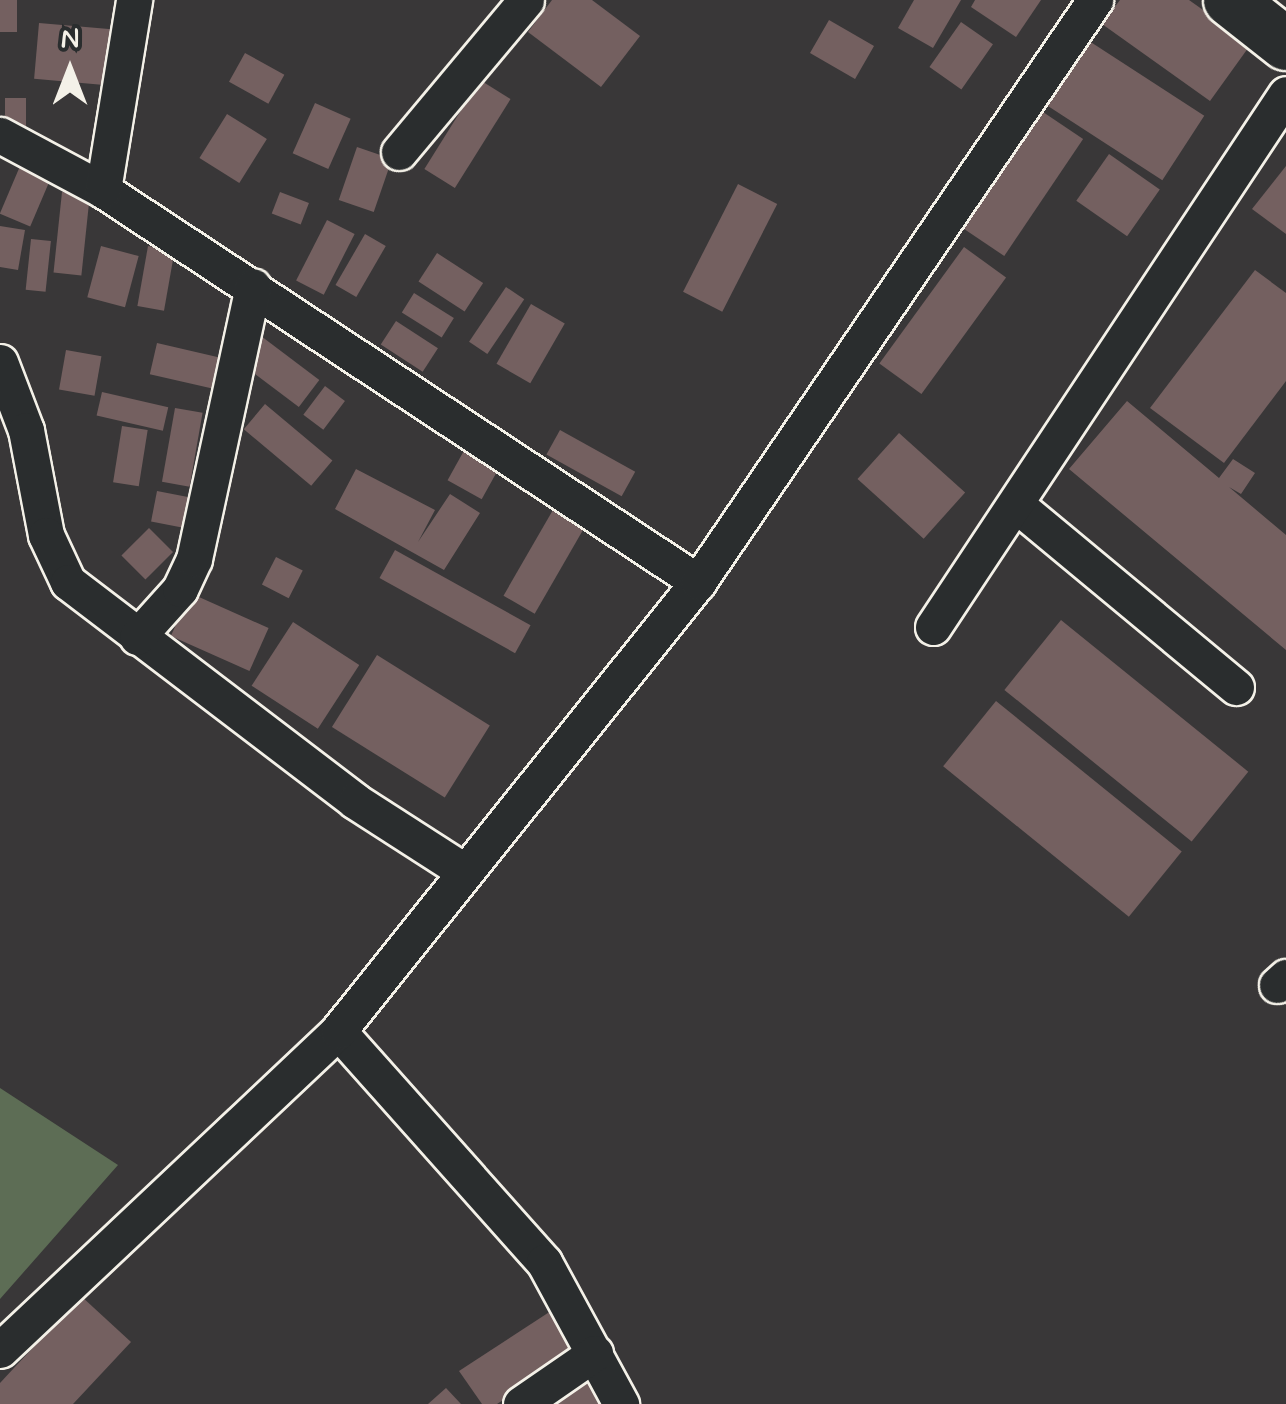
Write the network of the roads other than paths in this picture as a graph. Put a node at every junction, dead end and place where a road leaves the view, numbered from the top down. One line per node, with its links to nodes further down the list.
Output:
1 (134, 0): 9 (street)
2 (526, 0): 8 (street)
3 (1096, 0): 13 (street)
4 (1230, 0): 5 (highway)
5 (1286, 44)
6 (1286, 94): 12 (street)
7 (0, 135): 9 (street)
8 (400, 152)
9 (103, 190): 10 (street)
10 (252, 286): 13 (street); 15 (street)
11 (0, 362): 15 (street)
12 (1019, 507): 14 (street); 16 (street)
13 (698, 582): 17 (street)
14 (933, 627)
15 (137, 637): 17 (street)
16 (1236, 687)
17 (464, 871): 18 (street)
18 (338, 1031): 19 (street); 20 (street)
19 (0, 1350)
20 (595, 1353): 21 (street); 22 (street)
21 (521, 1404)
22 (621, 1404)

